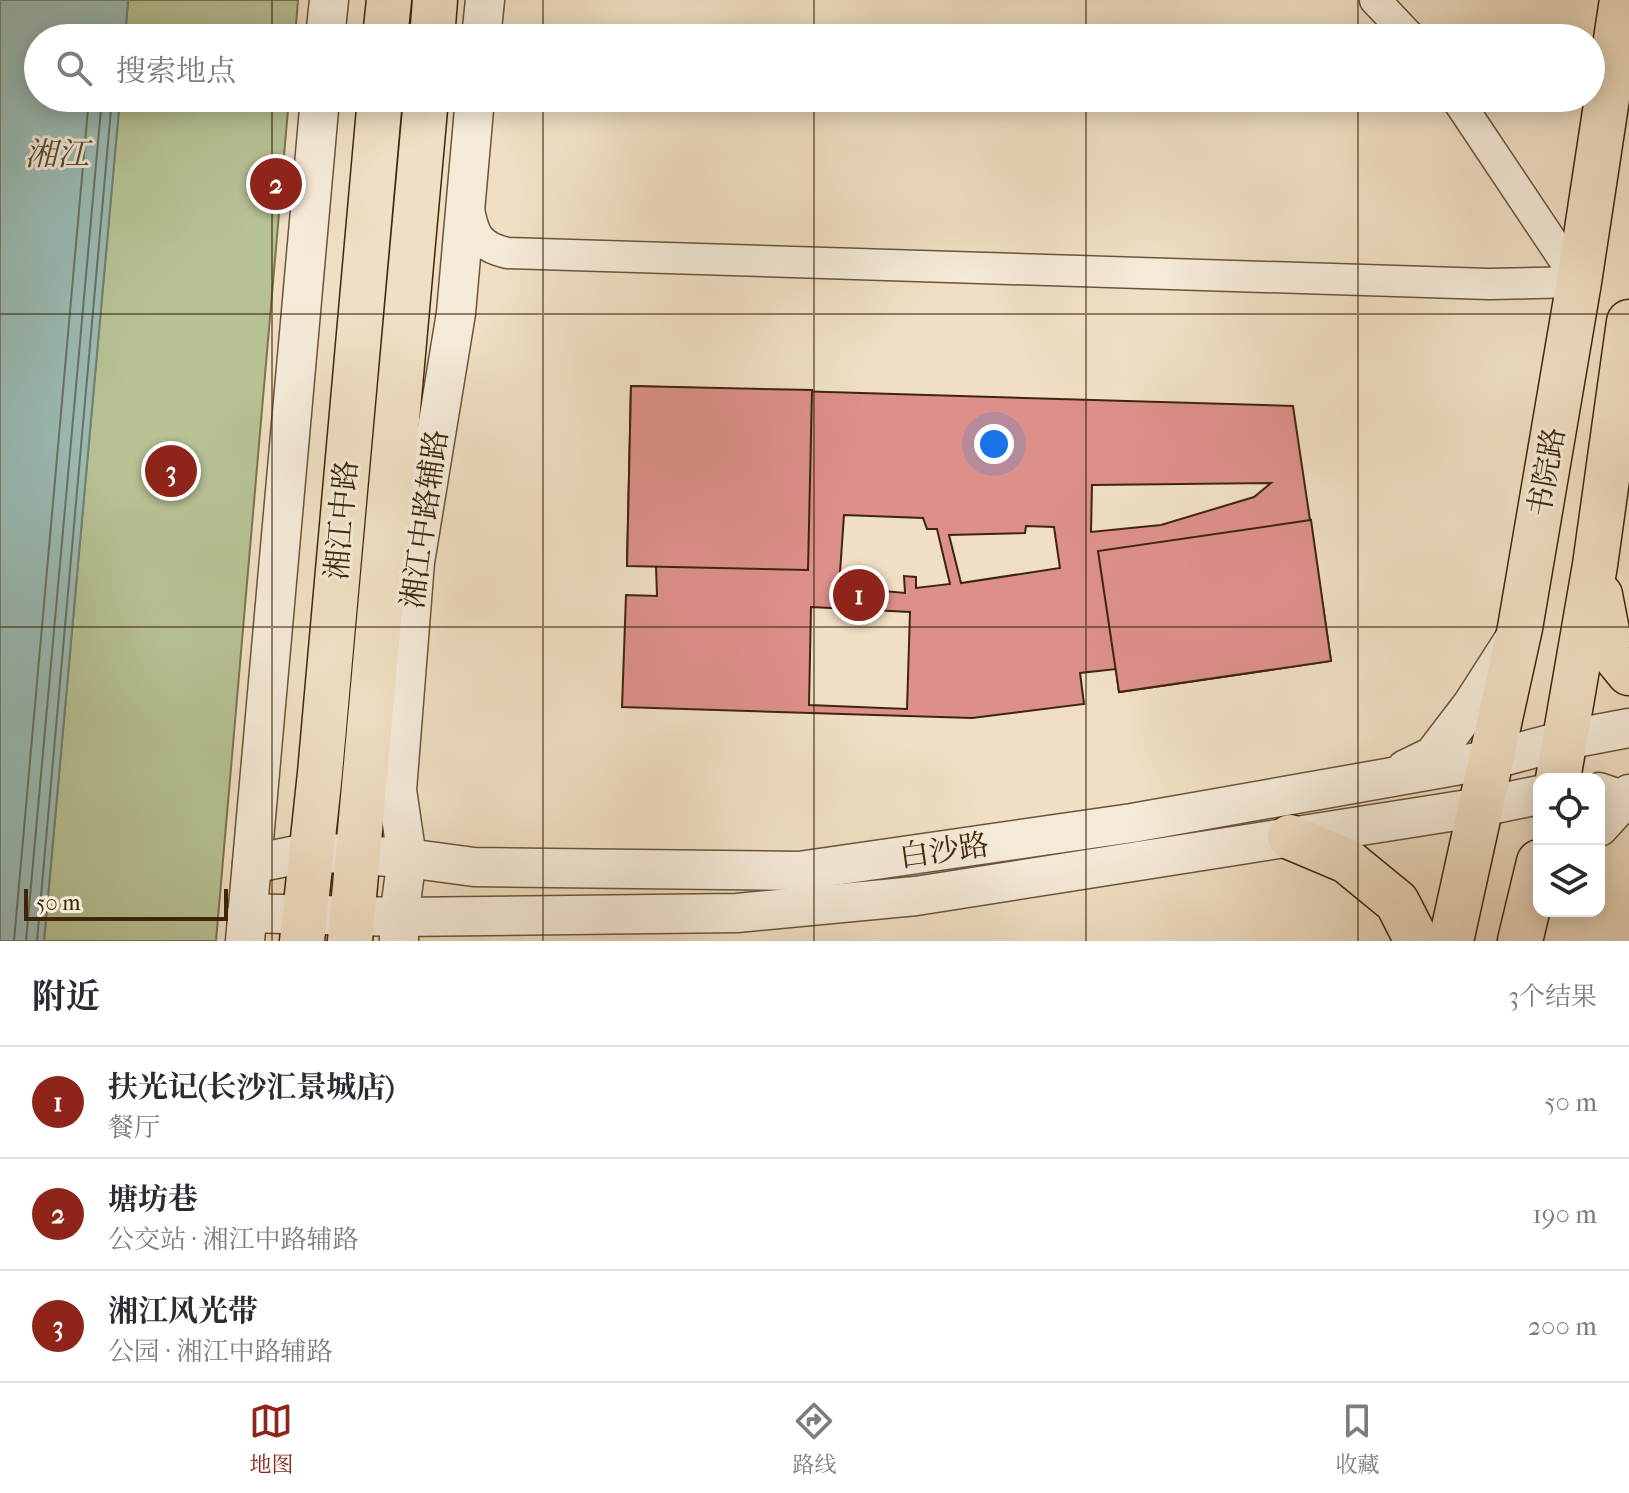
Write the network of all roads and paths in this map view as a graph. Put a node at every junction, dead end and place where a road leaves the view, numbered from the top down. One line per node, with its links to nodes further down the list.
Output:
1 (329, 0): 7 (street)
2 (389, 0): 8 (main road)
3 (435, 0): 9 (main road)
4 (485, 0): 10 (street)
5 (1375, 0): 11 (street)
6 (1622, 0): 12 (main road, 书院路)
7 (326, 24)
8 (386, 24)
9 (433, 24)
10 (482, 24)
11 (1398, 24)
12 (1605, 111)
13 (319, 112): 37 (street)
14 (379, 112): 34 (main road, 湘江中路)
15 (425, 112): 35 (main road, 湘江中路)
16 (474, 112): 19 (street, 湘江中路辅路)
17 (1465, 112): 20 (street)
18 (1605, 112): 20 (main road, 书院路)
19 (466, 195): 20 (street); 36 (street, 湘江中路辅路)
20 (1579, 282): 23 (main road, 书院路)
21 (1629, 322): 22 (main road, 书院路)
22 (1595, 565): 24 (main road); 28 (main road, 书院路)
23 (1520, 628): 26 (main road, 书院路); 30 (street)
24 (1629, 673)
25 (1629, 728): 29 (street, 白沙路)
26 (1494, 759): 27 (street, 白沙路); 30 (street, 白沙路); 32 (main road, 书院路)
27 (1553, 773)
28 (1591, 773)
29 (1597, 773)
30 (1390, 777): 36 (street, 白沙路)
31 (1533, 795): 32 (street, 白沙路)
32 (1481, 807): 33 (street, 白沙路); 45 (main road, 书院路)
33 (1290, 837): 43 (street, 白沙路); 44 (main road)
34 (311, 852): 35 (street, 白沙路); 37 (street, 白沙路); 41 (main road, 湘江中路)
35 (360, 855): 36 (street, 白沙路); 42 (main road, 湘江中路)
36 (407, 858): 43 (street, 湘江中路辅路)
37 (252, 864): 40 (street)
38 (1533, 887): 46 (main road)
39 (1542, 917): 47 (street)
40 (246, 927): 41 (street, 白沙路)
41 (303, 928): 42 (street, 白沙路)
42 (351, 929): 43 (street, 白沙路)
43 (399, 929)
44 (1417, 941)
45 (1451, 941)
46 (1520, 941)
47 (1532, 941)

